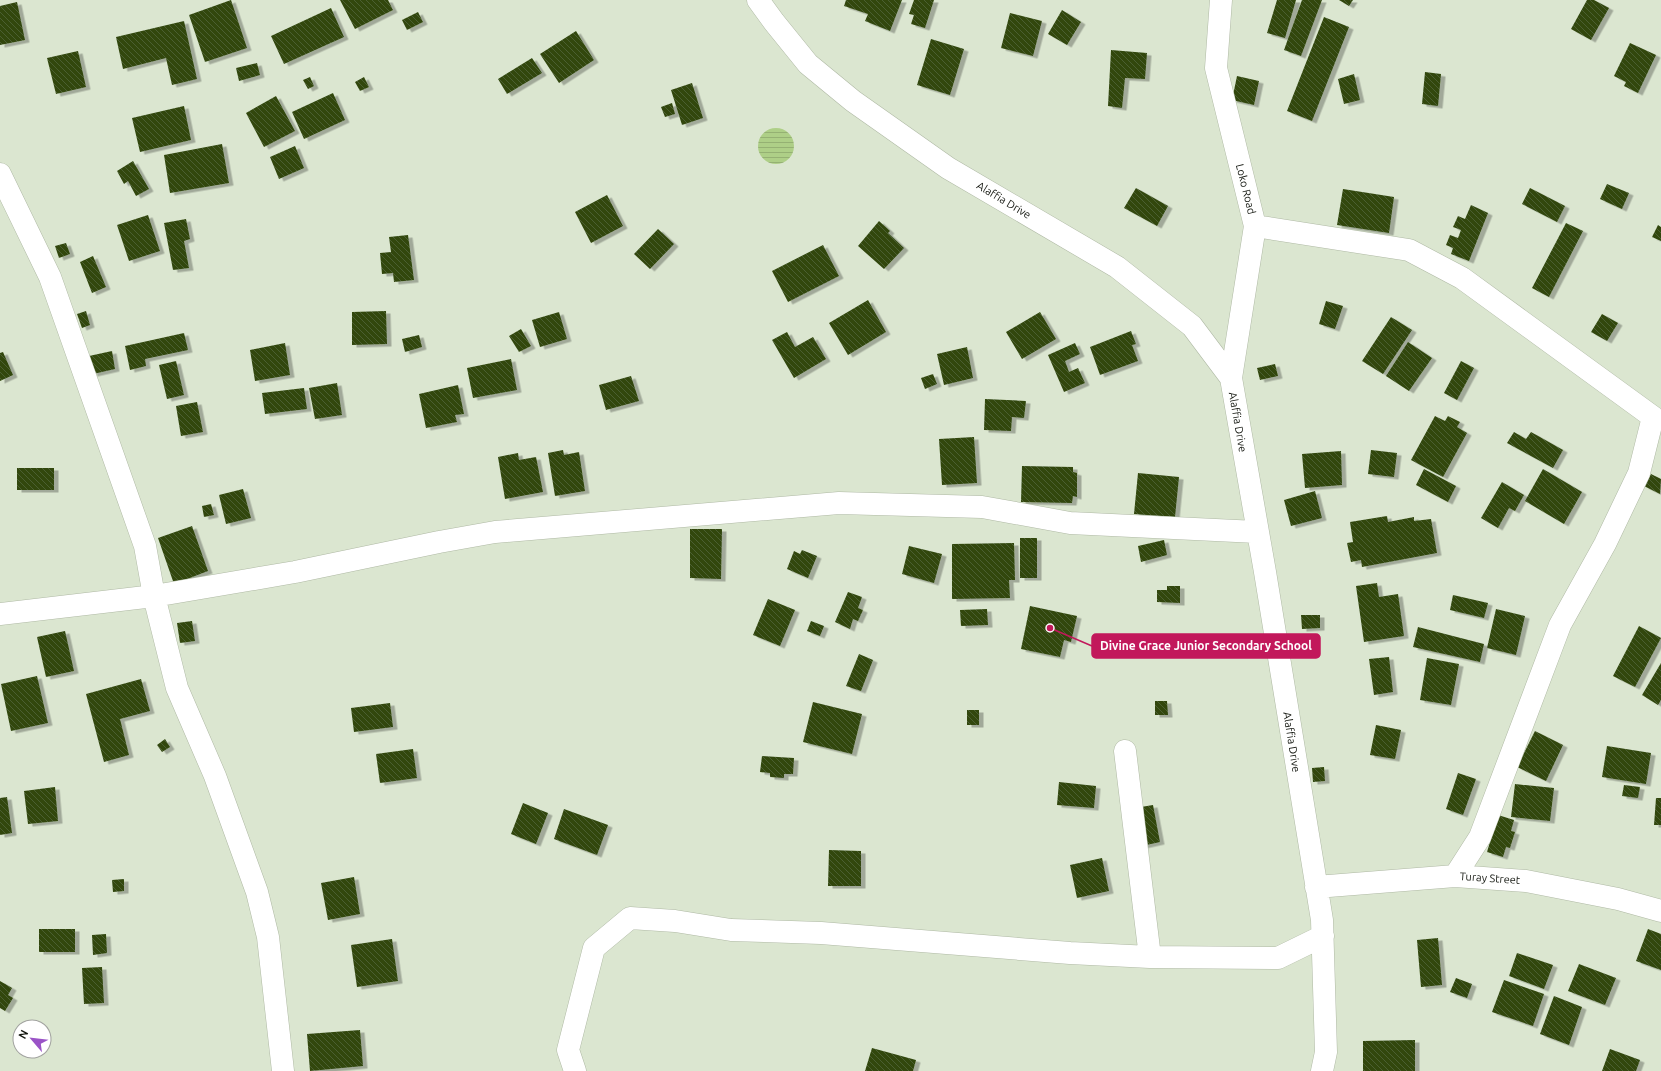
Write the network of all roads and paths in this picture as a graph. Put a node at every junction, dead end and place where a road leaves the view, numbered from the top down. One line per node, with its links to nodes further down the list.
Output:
1 (758, 0): 5 (street, Alaffia Drive)
2 (1221, 0): 4 (street, Loko Road)
3 (0, 174): 7 (street)
4 (1255, 226): 5 (street, Loko Road); 10 (street)
5 (1231, 378): 6 (street, Alaffia Drive)
6 (1257, 532): 7 (street); 11 (street, Alaffia Drive)
7 (154, 596): 8 (street); 15 (street)
8 (0, 614)
9 (1125, 751): 14 (street)
10 (1455, 876): 11 (street, Turay Street); 12 (street, Turay Street)
11 (1316, 887): 13 (street, Alaffia Drive)
12 (1661, 911)
13 (1323, 936): 14 (street); 17 (street, Alaffia Drive)
14 (1150, 957): 16 (street)
15 (283, 1071)
16 (575, 1071)
17 (1322, 1071)

